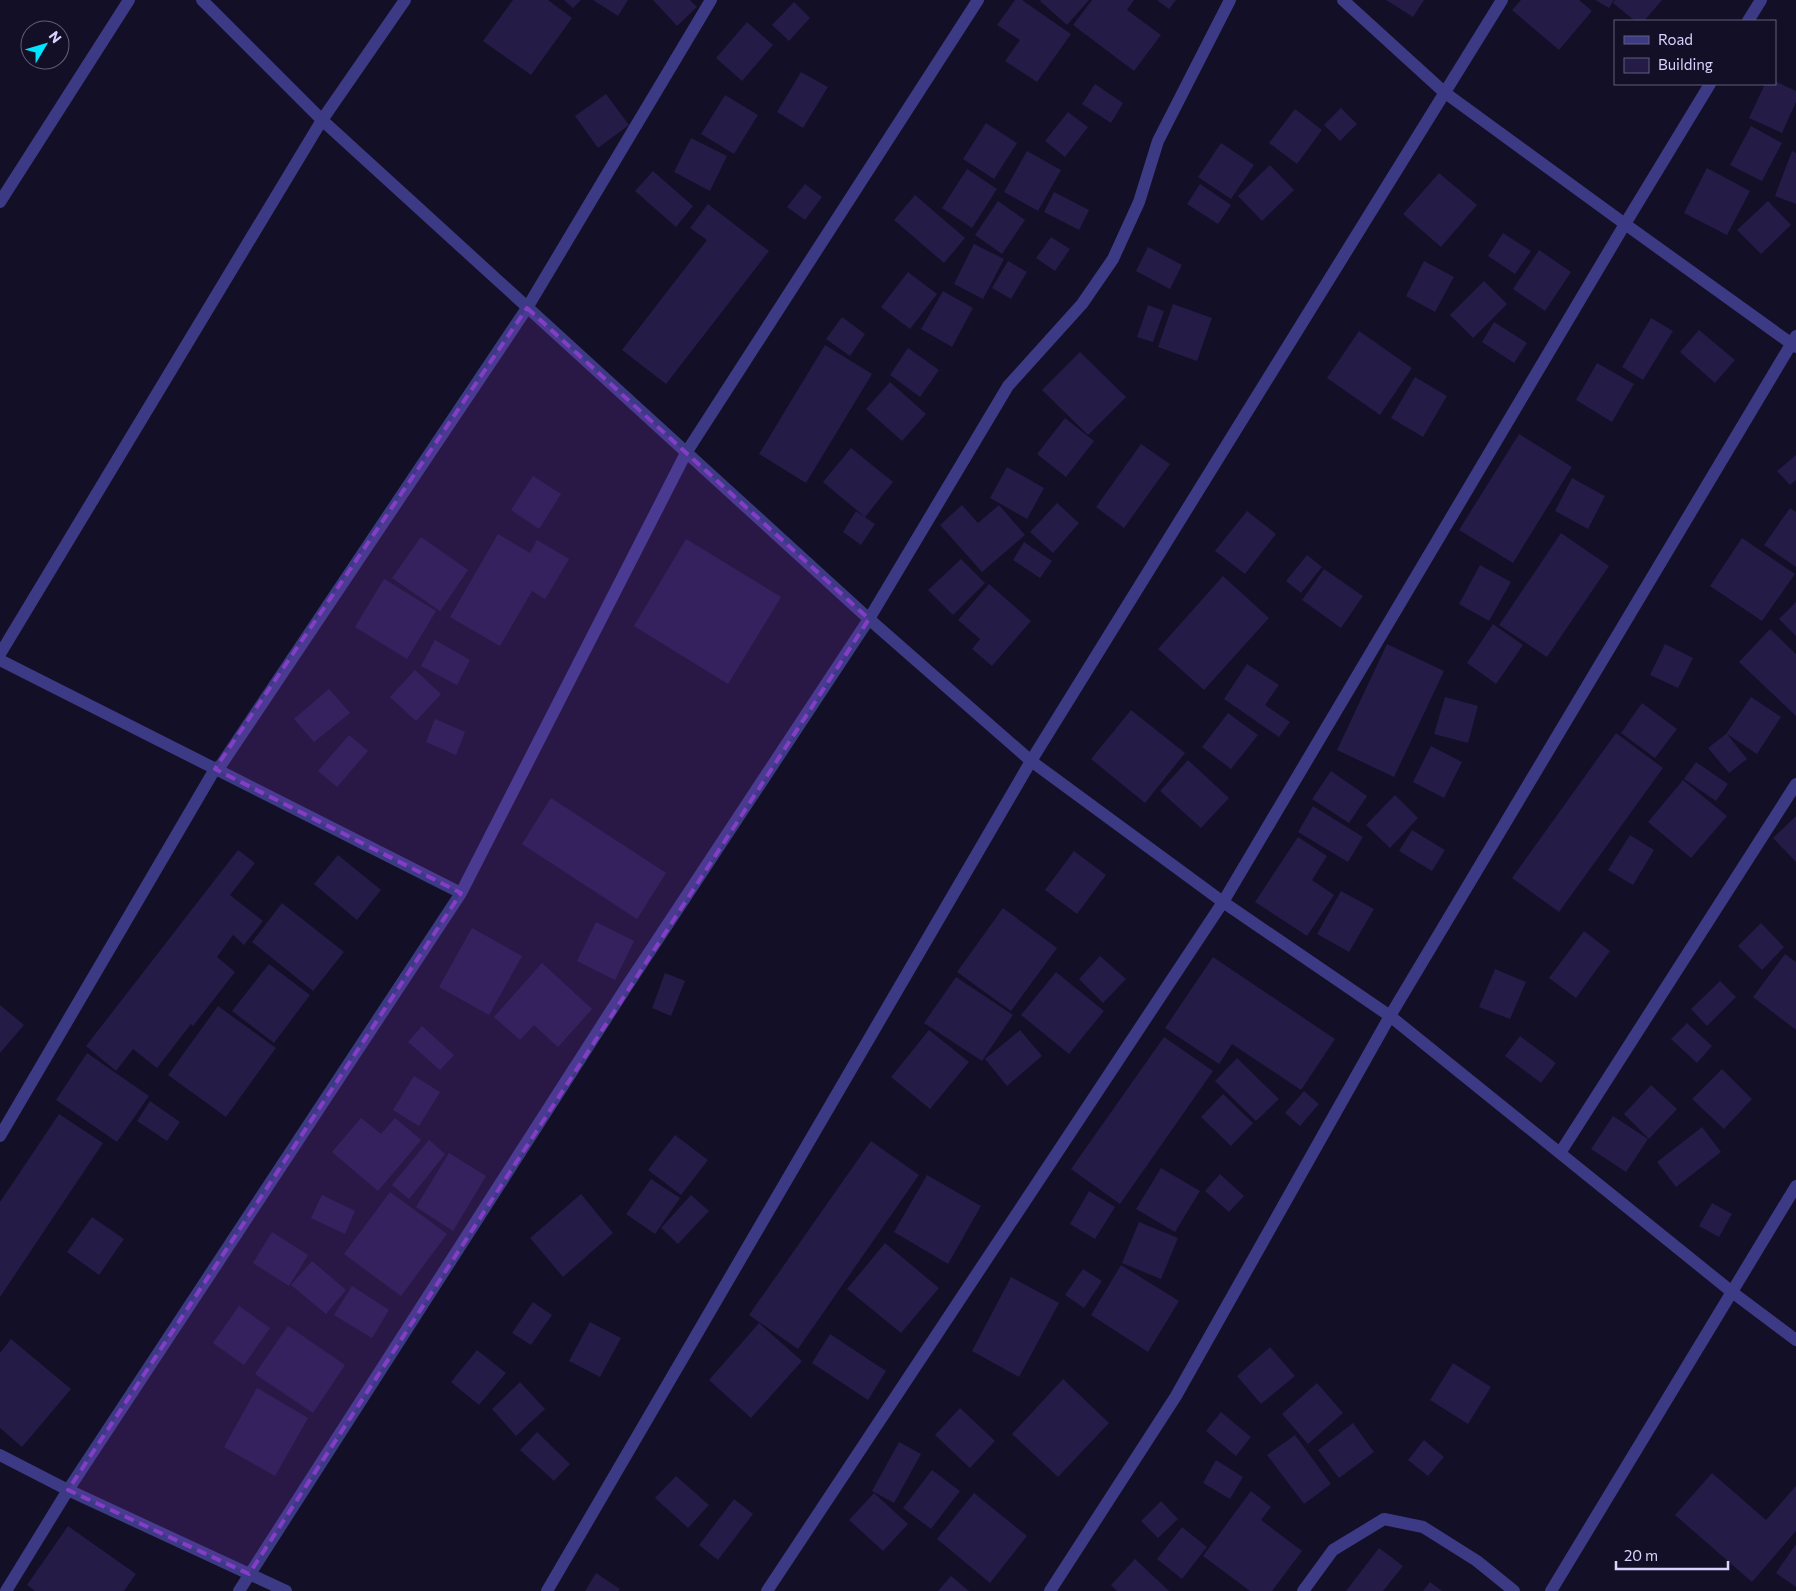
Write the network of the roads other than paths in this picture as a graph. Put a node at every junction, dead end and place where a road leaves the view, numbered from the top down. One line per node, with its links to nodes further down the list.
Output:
1 (129, 0): 14 (street)
2 (202, 0): 13 (street)
3 (404, 0): 13 (street)
4 (711, 0): 16 (street)
5 (978, 0): 18 (street)
6 (1230, 0): 19 (street)
7 (1343, 0): 12 (street)
8 (1502, 0): 12 (street)
9 (1761, 0): 10 (street)
10 (1749, 20)
11 (1709, 85): 15 (street)
12 (1444, 92): 15 (street); 22 (street)
13 (322, 120): 16 (street); 20 (street)
14 (0, 202)
15 (1625, 224): 17 (street); 26 (street)
16 (527, 308): 18 (street); 23 (street)
17 (1795, 342): 27 (street)
18 (686, 454): 19 (street); 25 (street)
19 (868, 618): 22 (street); 35 (street)
20 (0, 654)
21 (0, 660): 23 (street)
22 (1031, 761): 26 (street); 39 (street)
23 (215, 769): 25 (street); 28 (street)
24 (1796, 784): 29 (street)
25 (461, 893): 34 (street)
26 (1222, 902): 27 (street); 40 (street)
27 (1390, 1016): 29 (street); 41 (street)
28 (0, 1136)
29 (1560, 1153): 31 (street)
30 (1796, 1186): 31 (street)
31 (1732, 1292): 32 (street); 44 (street)
32 (1796, 1340)
33 (0, 1455): 34 (street)
34 (68, 1490): 35 (street); 36 (street)
35 (249, 1574): 37 (street); 38 (street)
36 (6, 1591)
37 (239, 1591)
38 (286, 1591)
39 (547, 1591)
40 (768, 1591)
41 (1050, 1591)
42 (1303, 1591): 43 (street)
43 (1514, 1591)
44 (1551, 1591)

